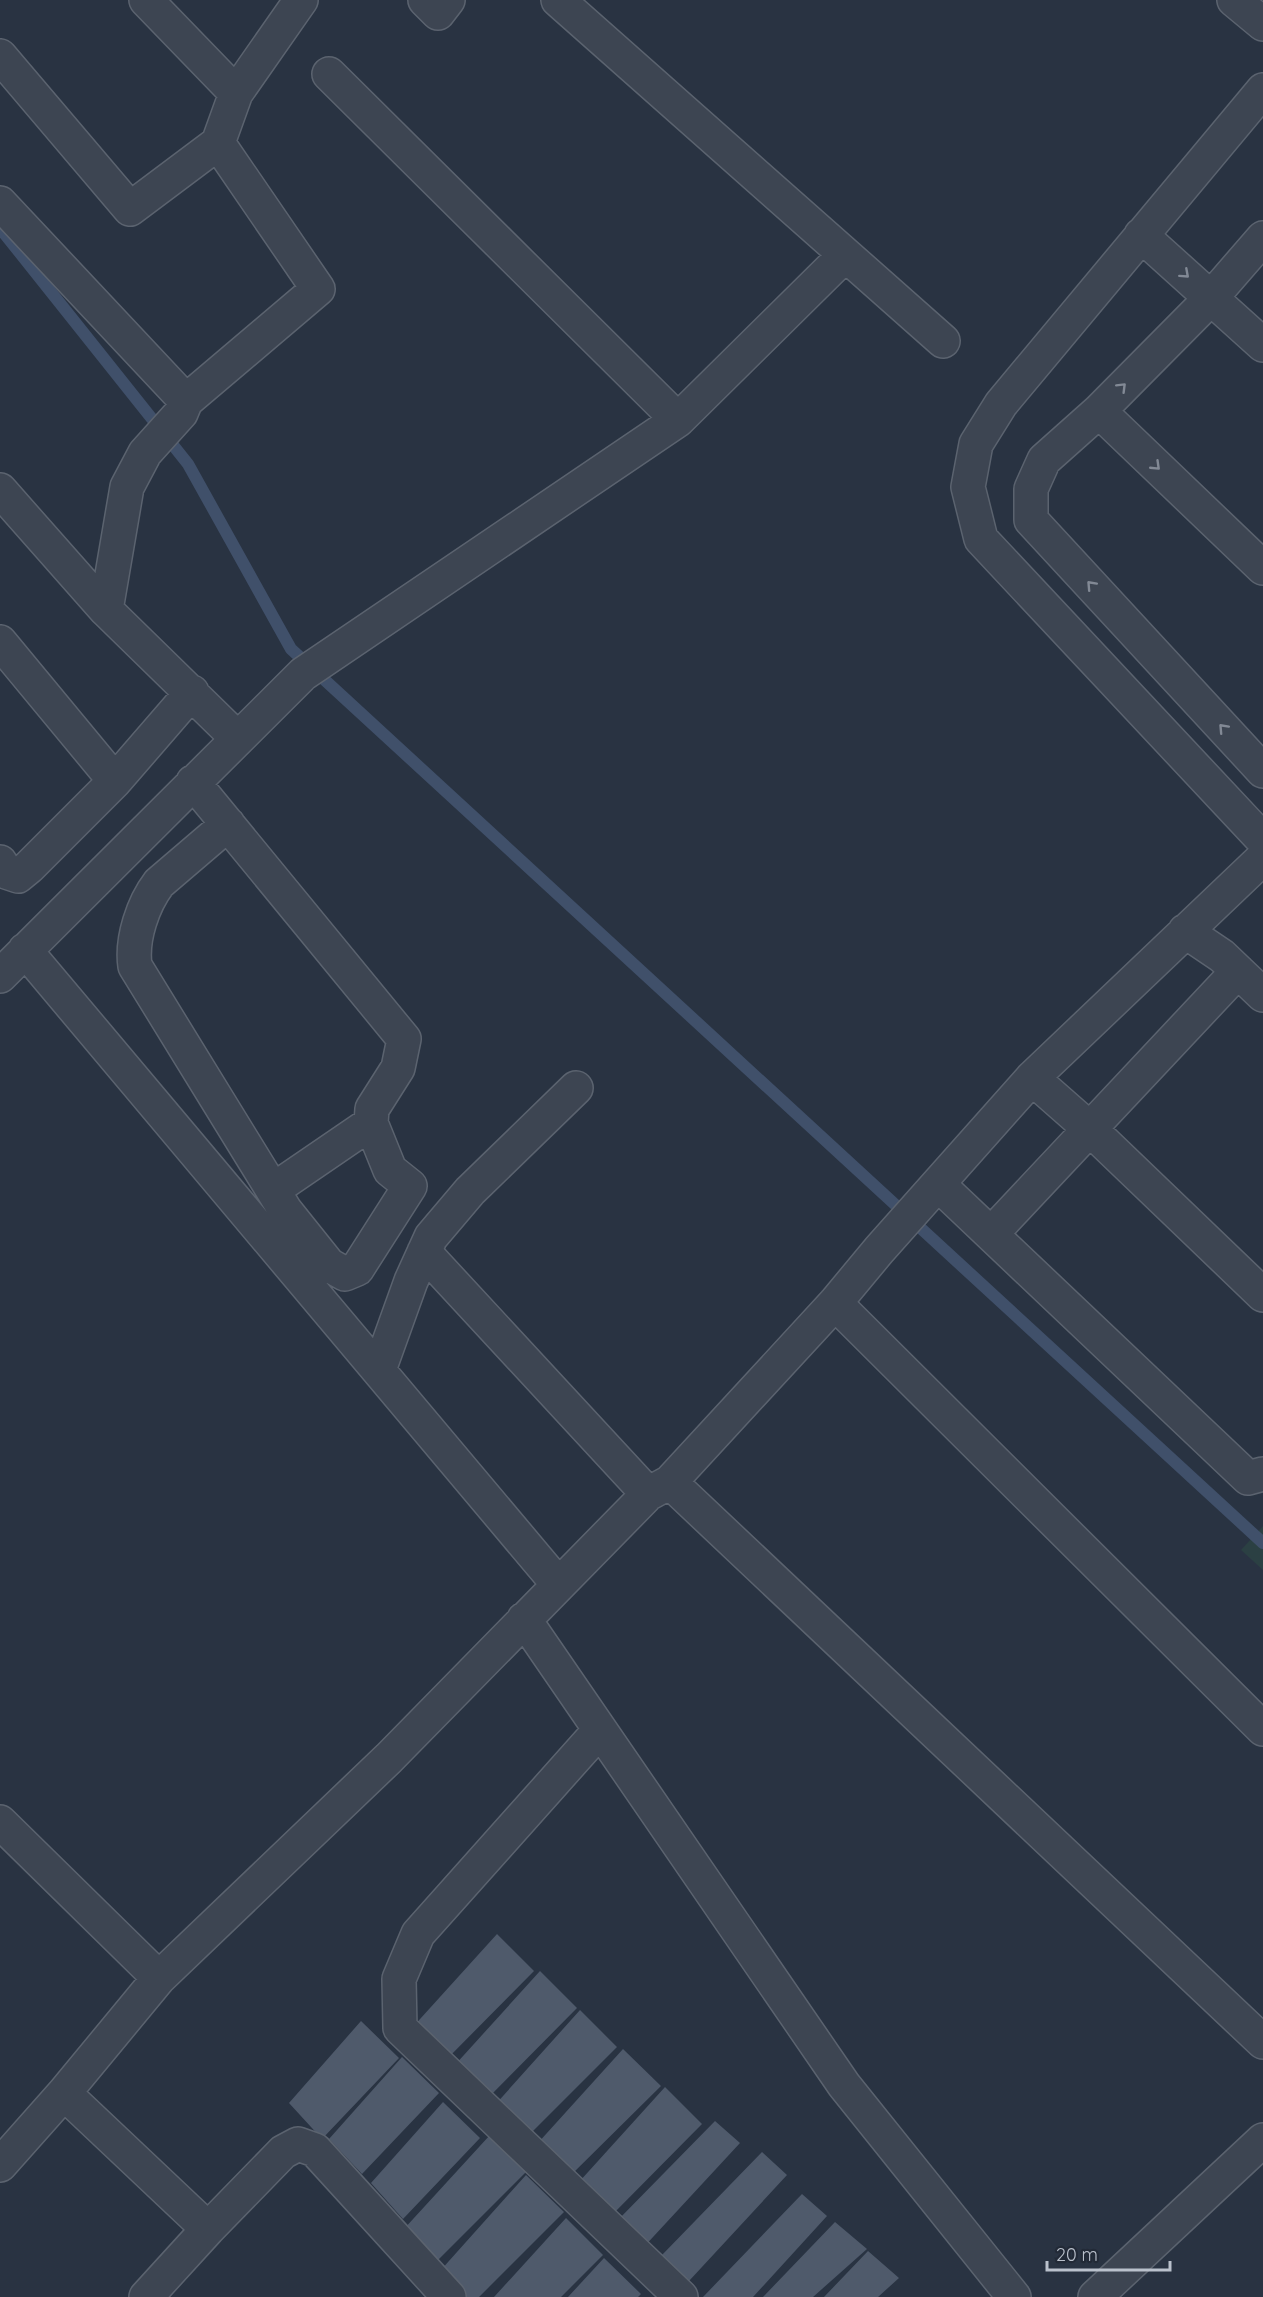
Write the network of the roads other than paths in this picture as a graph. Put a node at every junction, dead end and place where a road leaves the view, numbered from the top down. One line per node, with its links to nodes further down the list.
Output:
1 (146, 0): 11 (street)
2 (301, 0): 11 (street)
3 (425, 0): 4 (street)
4 (448, 0)
5 (558, 0): 16 (street)
6 (1234, 0): 7 (street)
7 (1263, 24)
8 (0, 56): 12 (street)
9 (329, 74): 22 (street)
10 (1263, 90): 14 (street)
11 (236, 93): 12 (street)
12 (218, 143): 20 (street)
13 (0, 203): 20 (street)
14 (1141, 235): 17 (street, one-way to 17); 33 (street)
15 (1263, 238): 17 (street)
16 (845, 255): 18 (street); 22 (street)
17 (1211, 298): 19 (street); 21 (street, one-way to 17)
18 (943, 341)
19 (1263, 345)
20 (183, 407): 25 (street)
21 (1099, 411): 24 (street, one-way to 24); 29 (street, one-way to 21)
22 (678, 420): 28 (street)
23 (0, 490): 25 (street)
24 (1263, 568)
25 (106, 610): 27 (street)
26 (0, 642): 30 (street)
27 (192, 692): 28 (street); 30 (street)
28 (237, 738): 31 (street)
29 (1263, 771)
30 (115, 781): 35 (street)
31 (193, 782): 32 (street); 37 (street)
32 (228, 824): 43 (street); 46 (street)
33 (1263, 840)
34 (1263, 858): 36 (street)
35 (0, 862)
36 (1185, 931): 38 (street); 41 (street)
37 (25, 950): 39 (street); 46 (street)
38 (1238, 971): 40 (street); 44 (street)
39 (0, 976)
40 (1263, 995)
41 (1032, 1078): 44 (street); 45 (street)
42 (576, 1088): 48 (street)
43 (371, 1123): 46 (street); 46 (street)
44 (1090, 1129): 47 (street); 49 (street)
45 (935, 1189): 47 (street); 50 (street)
46 (272, 1210): 51 (street)
47 (992, 1233): 52 (street)
48 (424, 1252): 51 (street); 53 (street)
49 (1263, 1295)
50 (835, 1303): 53 (street); 56 (street)
51 (379, 1370): 54 (street)
52 (1263, 1474)
53 (659, 1488): 54 (street); 60 (street)
54 (558, 1584): 55 (street)
55 (524, 1619): 57 (street); 59 (street)
56 (1263, 1729)
57 (600, 1730): 67 (street); 68 (street)
58 (0, 1822): 59 (street)
59 (159, 1978): 61 (street)
60 (1263, 2042)
61 (64, 2093): 63 (street); 64 (street)
62 (1263, 2140): 69 (street)
63 (0, 2165)
64 (208, 2229): 65 (street); 66 (street)
65 (146, 2297)
66 (449, 2297)
67 (681, 2297)
68 (1014, 2297)
69 (1095, 2297)

